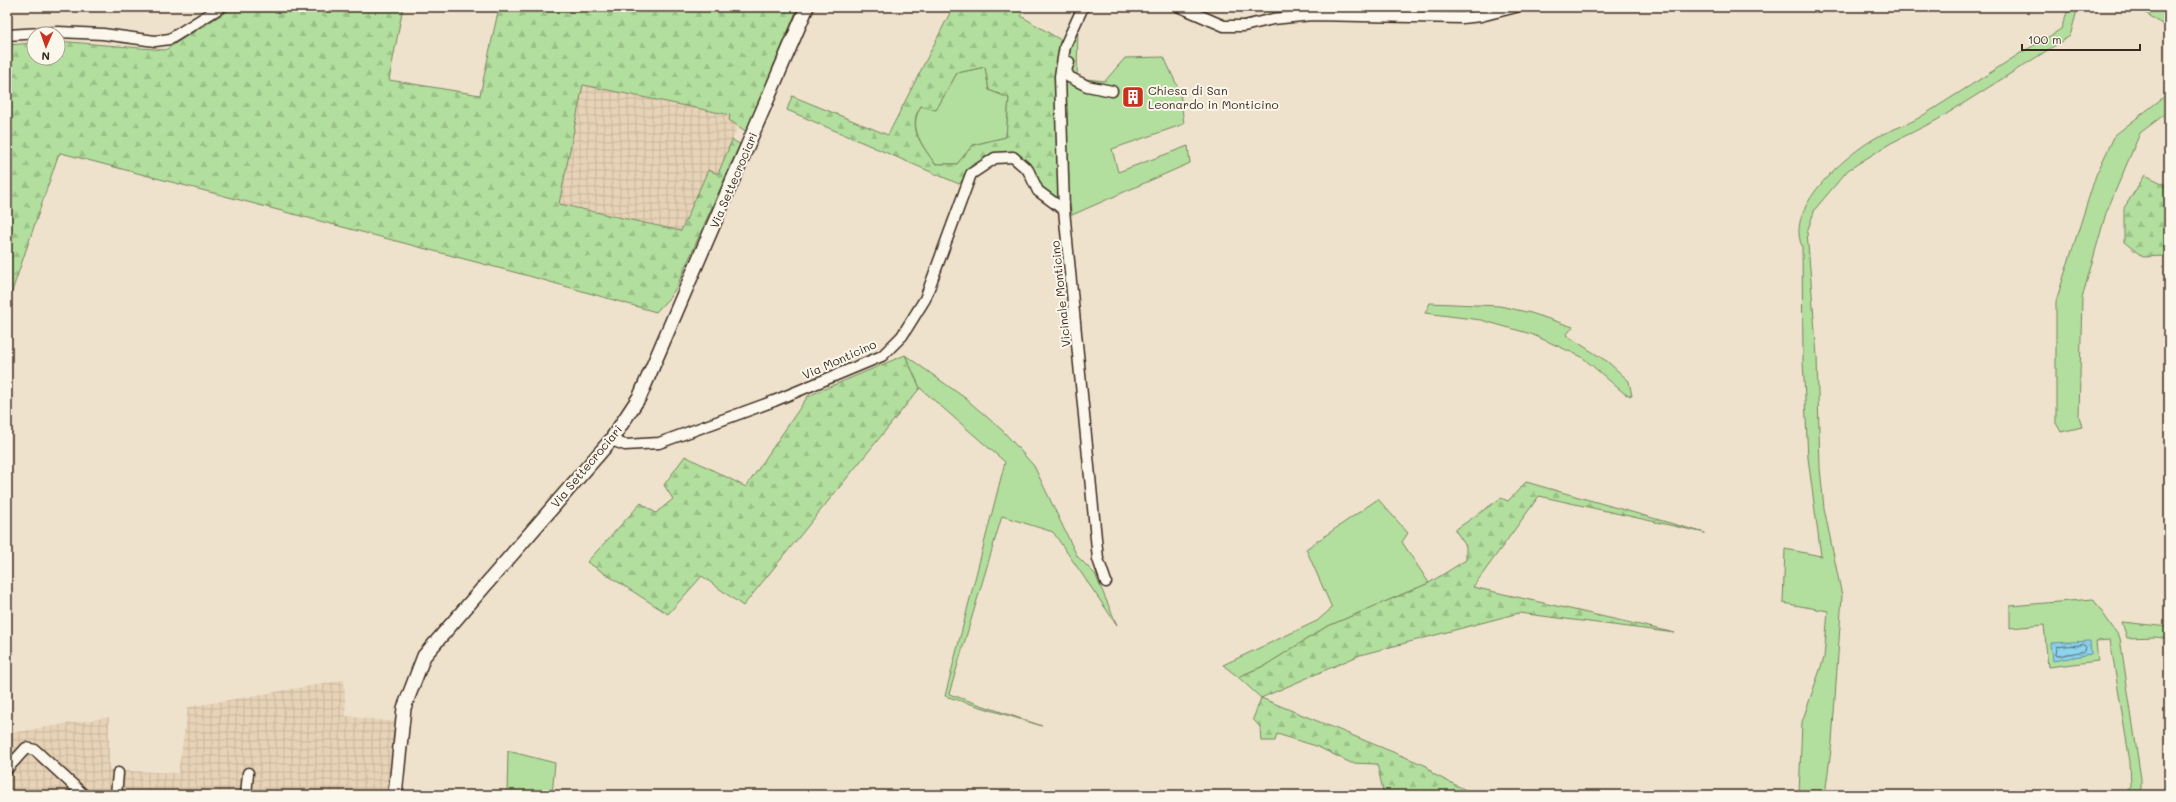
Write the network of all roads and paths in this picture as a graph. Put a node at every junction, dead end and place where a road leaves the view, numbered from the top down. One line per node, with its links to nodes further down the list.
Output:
1 (221, 7): 6 (street)
2 (807, 7): 10 (main road, Via Settecrociari)
3 (1083, 7): 7 (street, Vicinale Monticino)
4 (1180, 7): 5 (street)
5 (1516, 7)
6 (7, 35)
7 (1066, 44): 8 (street); 9 (street, Vicinale Monticino)
8 (1112, 91)
9 (1064, 210): 10 (street, Via Monticino); 11 (street, Vicinale Monticino)
10 (611, 440): 18 (main road, Via Settecrociari)
11 (1106, 582)
12 (7, 769): 15 (street)
13 (118, 773): 16 (street)
14 (248, 773): 17 (street)
15 (84, 795)
16 (116, 795)
17 (246, 795)
18 (395, 795)

